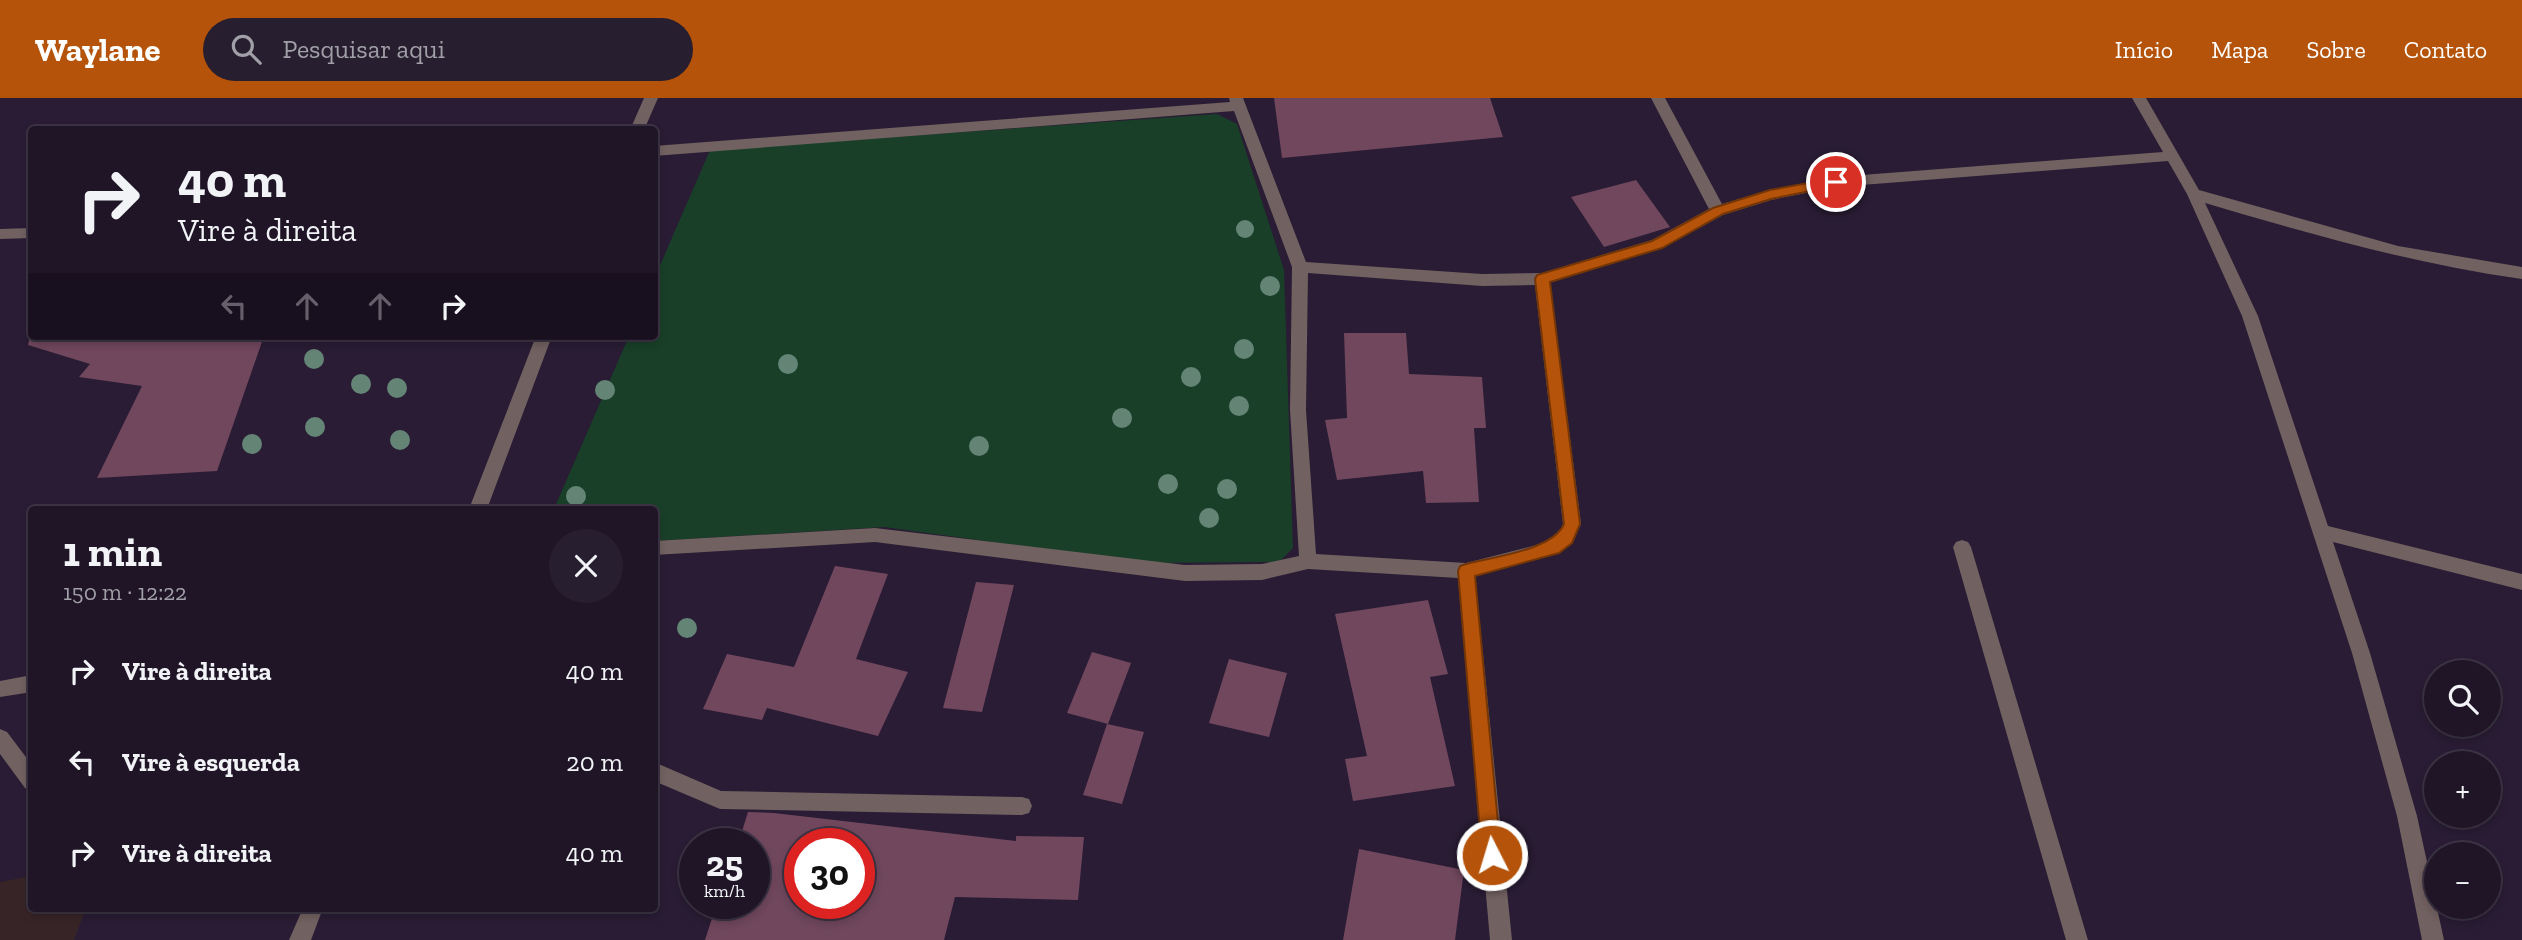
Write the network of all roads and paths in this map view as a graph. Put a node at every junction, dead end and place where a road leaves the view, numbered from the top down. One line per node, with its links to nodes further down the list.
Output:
1 (651, 98): 5 (street)
2 (1658, 98): 9 (street)
3 (2139, 98): 7 (street)
4 (1238, 102): 6 (street); 12 (street)
5 (639, 126)
6 (658, 151)
7 (2170, 156): 8 (street); 9 (street)
8 (2194, 194): 13 (street); 17 (street)
9 (1718, 211): 14 (street)
10 (28, 233): 11 (street)
11 (0, 234)
12 (1300, 267): 14 (street); 20 (street)
13 (2522, 274)
14 (1542, 279): 21 (street)
15 (542, 340): 16 (street)
16 (479, 506)
17 (2323, 532): 22 (street); 33 (street)
18 (1962, 547): 32 (street)
19 (658, 548): 20 (street)
20 (1308, 561): 21 (street)
21 (1466, 571): 31 (street)
22 (2522, 582)
23 (28, 684): 24 (street)
24 (0, 689)
25 (0, 738): 27 (street)
26 (658, 773): 28 (street)
27 (28, 776)
28 (1022, 806)
29 (311, 912): 30 (street)
30 (300, 940)
31 (1501, 940)
32 (2077, 940)
33 (2433, 940)

